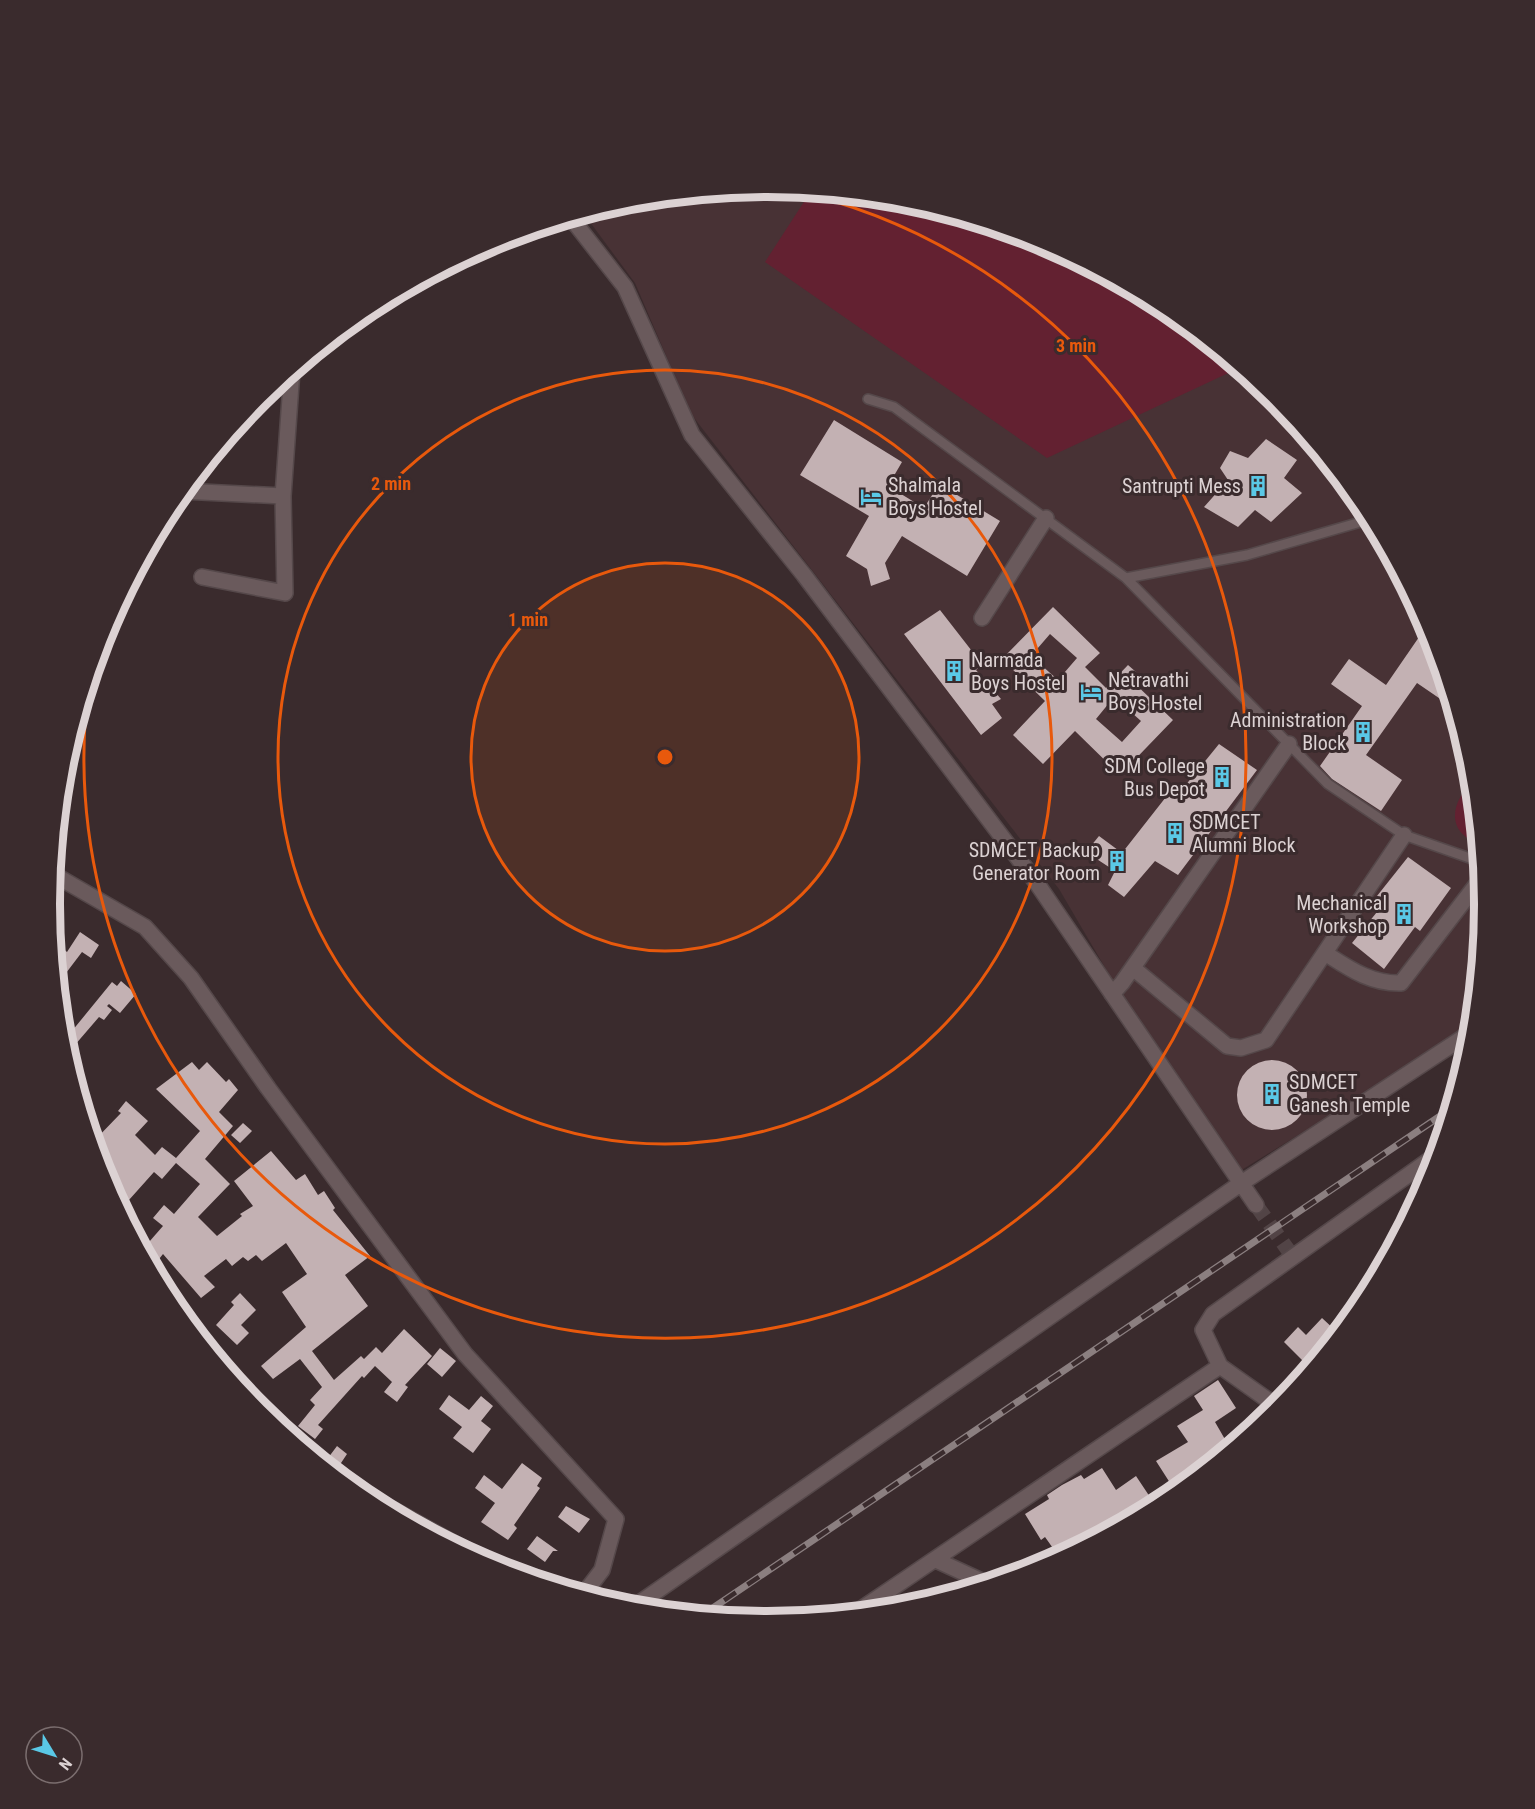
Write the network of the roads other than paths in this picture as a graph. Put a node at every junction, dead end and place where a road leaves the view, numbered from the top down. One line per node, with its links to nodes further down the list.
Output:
1 (576, 224): 18 (street)
2 (291, 382): 5 (street)
3 (868, 399): 6 (lane)
4 (193, 492): 5 (street)
5 (283, 496): 8 (street)
6 (1046, 518): 9 (lane); 10 (street)
7 (1362, 522): 9 (lane)
8 (202, 577)
9 (1126, 578): 11 (lane)
10 (982, 618)
11 (1289, 744): 12 (lane); 17 (street)
12 (1404, 835): 13 (lane); 16 (street)
13 (1473, 859)
14 (61, 879): 27 (street)
15 (1474, 887): 16 (street)
16 (1325, 953): 17 (street)
17 (1133, 968): 18 (street)
18 (1112, 994): 21 (street)
19 (1462, 1038): 21 (street)
20 (1426, 1163): 23 (street)
21 (1240, 1184): 22 (street); 28 (street)
22 (1256, 1205)
23 (1220, 1365): 24 (street); 25 (street)
24 (1271, 1402)
25 (936, 1560): 26 (street); 29 (street)
26 (978, 1579)
27 (588, 1589)
28 (643, 1600)
29 (868, 1605)

